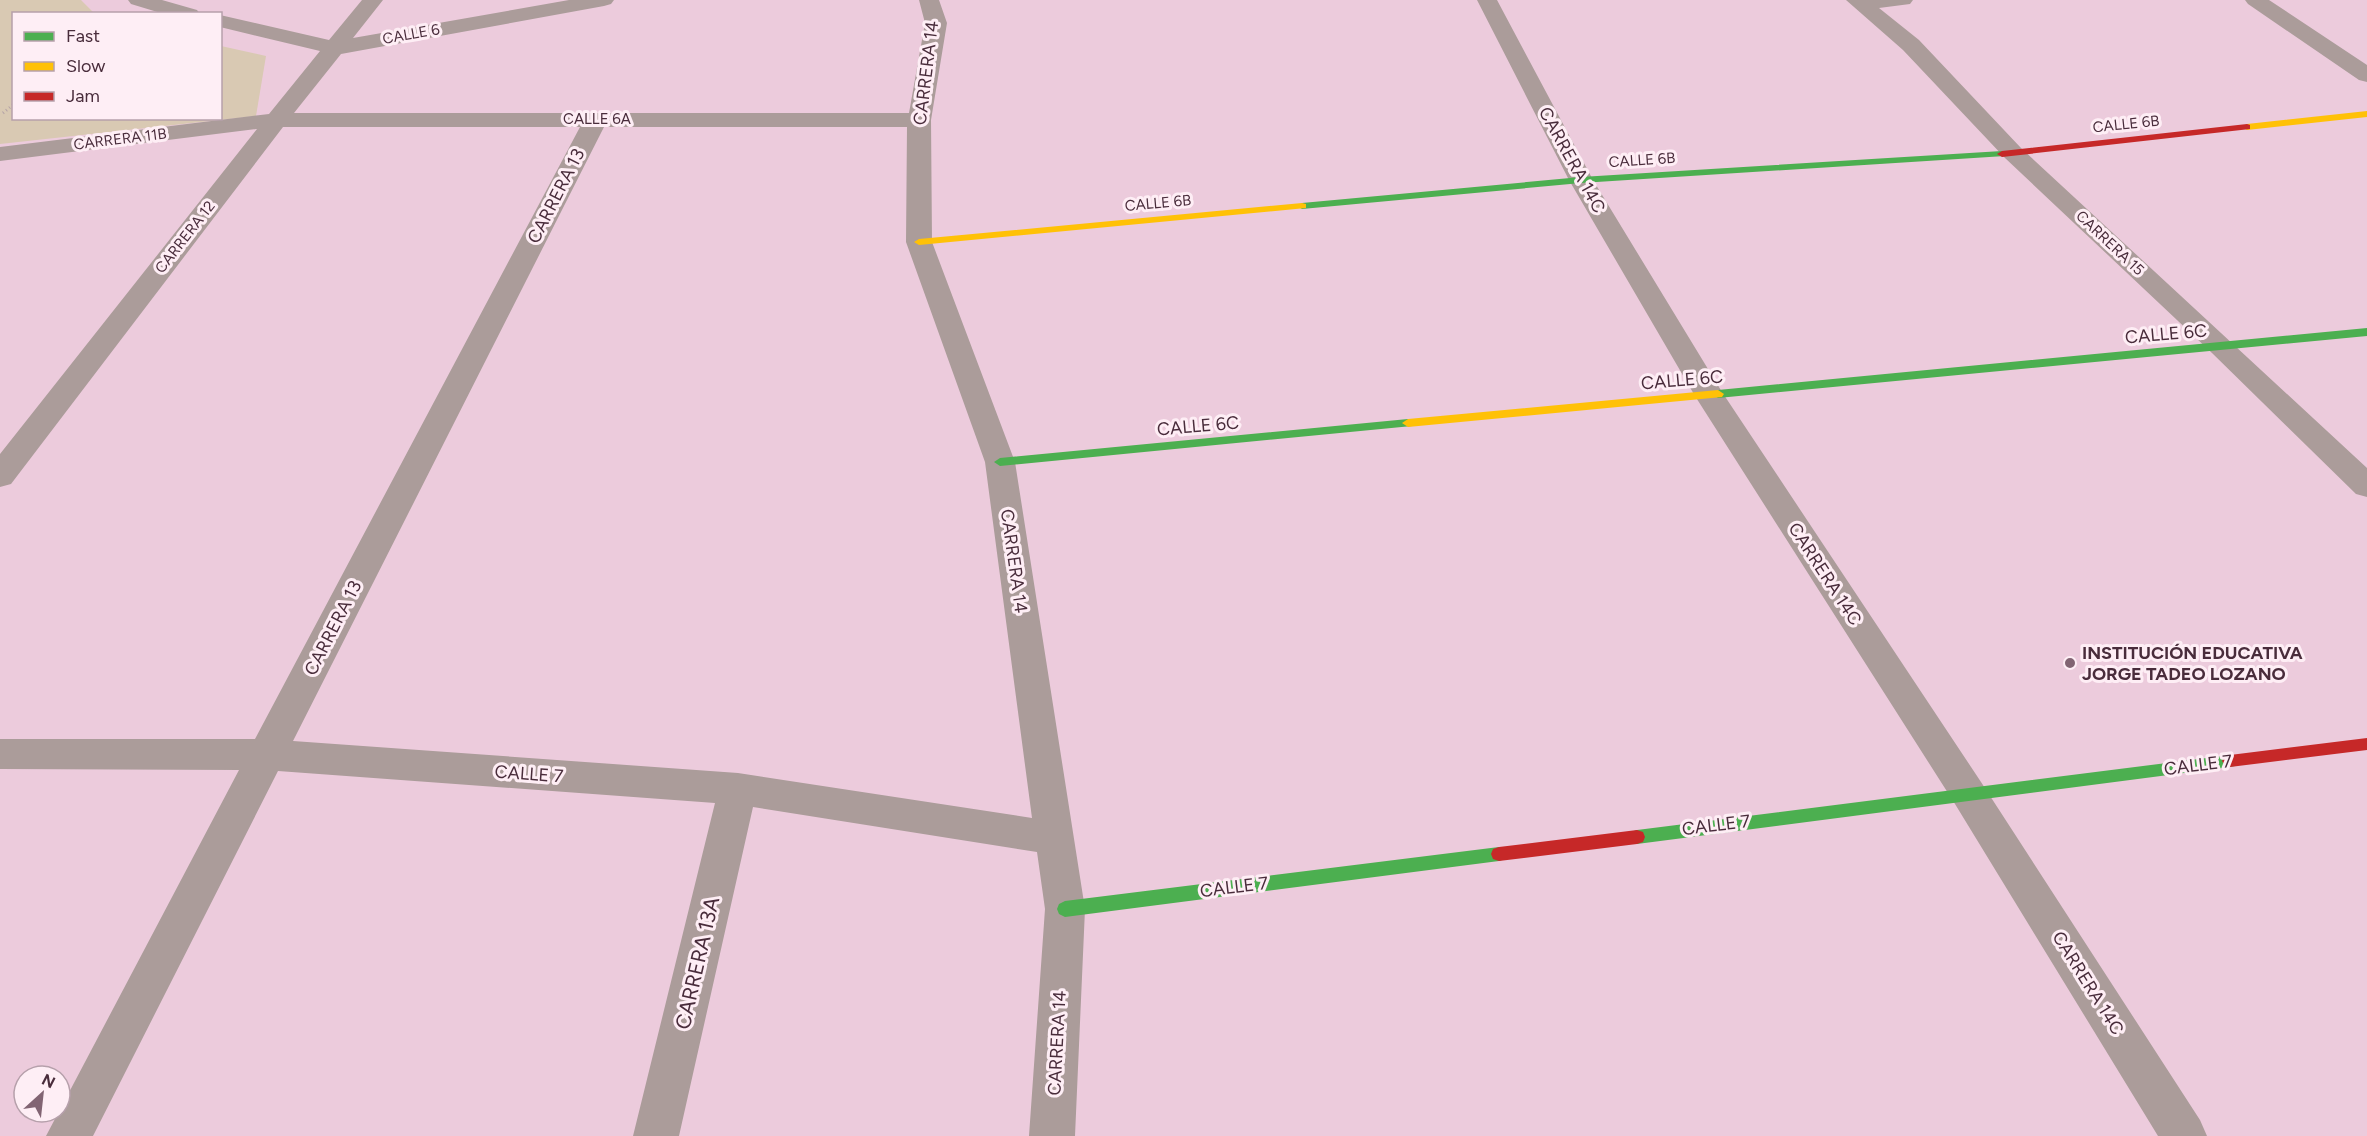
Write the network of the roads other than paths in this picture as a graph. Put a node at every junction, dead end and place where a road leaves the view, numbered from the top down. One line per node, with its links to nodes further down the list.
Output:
1 (373, 0): 11 (street, CARRERA 12)
2 (604, 0): 11 (street, CALLE 6)
3 (929, 0): 16 (street, CARRERA 14)
4 (1487, 0): 19 (street, CARRERA 14C)
5 (1903, 0): 8 (street)
6 (2255, 0): 12 (street)
7 (141, 1): 9 (street)
8 (1858, 2): 17 (street, CARRERA 15)
9 (182, 12)
10 (222, 21): 11 (street, CALLE 6)
11 (336, 48): 15 (street, CARRERA 12)
12 (2367, 75)
13 (2367, 114): 17 (street, CALLE 6B)
14 (596, 119): 15 (street, CALLE 6A); 16 (street, CALLE 6A); 29 (street, CARRERA 13)
15 (276, 120): 18 (street, CARRERA 11B); 25 (street, CARRERA 12)
16 (919, 120): 20 (street, CARRERA 14)
17 (2013, 153): 19 (street, CALLE 6B); 22 (street, CARRERA 15)
18 (0, 154)
19 (1581, 180): 20 (street, CALLE 6B); 23 (street, CARRERA 14C)
20 (920, 242): 24 (street, CARRERA 14)
21 (2367, 332): 22 (street, CALLE 6C)
22 (2222, 346): 23 (street, CALLE 6C); 26 (street, CARRERA 15)
23 (1710, 396): 24 (street, CALLE 6C); 31 (street, CARRERA 14C)
24 (1000, 462): 32 (street, CARRERA 14)
25 (0, 476)
26 (2367, 486)
27 (2367, 744): 31 (street, CALLE 7)
28 (0, 754): 29 (street, CALLE 7)
29 (267, 755): 30 (street, CALLE 7); 34 (street, CARRERA 13)
30 (738, 789): 32 (street, CALLE 7); 35 (street, CARRERA 13A)
31 (1968, 793): 33 (street, CALLE 7); 37 (street, CARRERA 14C)
32 (1054, 838): 33 (street, CARRERA 14)
33 (1065, 909): 36 (street, CARRERA 14)
34 (69, 1136)
35 (656, 1136)
36 (1052, 1136)
37 (2184, 1136)

